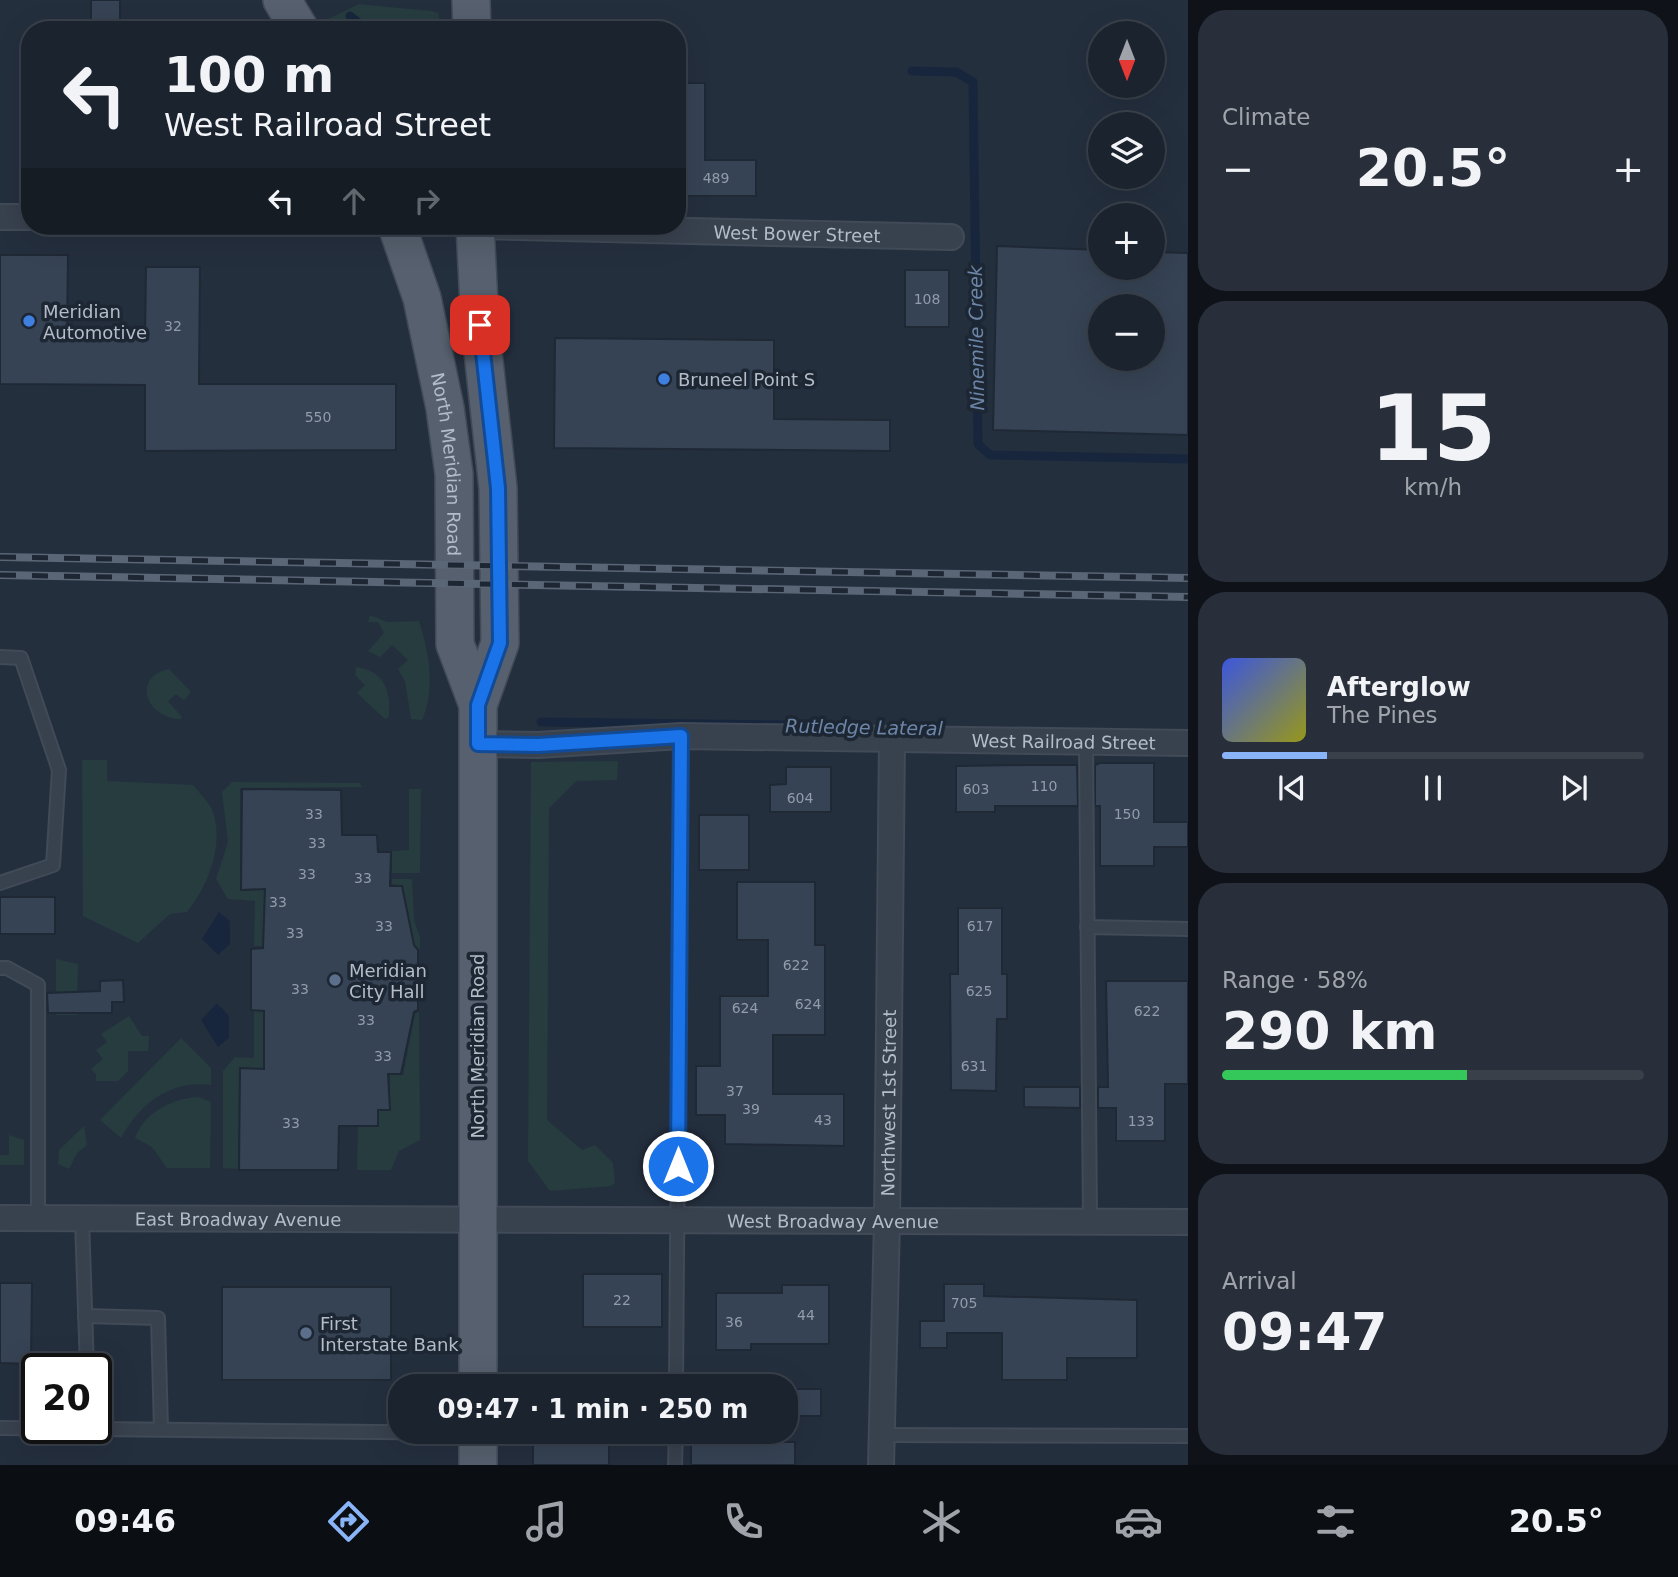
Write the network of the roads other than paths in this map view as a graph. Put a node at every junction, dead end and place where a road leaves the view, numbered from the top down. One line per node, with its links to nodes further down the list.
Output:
1 (282, 0): 3 (main road)
2 (471, 0): 4 (main road)
3 (295, 21)
4 (472, 21)
5 (0, 217): 6 (street)
6 (21, 218)
7 (686, 231): 10 (street, West Bower Street)
8 (400, 235): 12 (main road, North Meridian Road)
9 (475, 235): 12 (main road, North Meridian Road)
10 (951, 237)
11 (0, 656): 18 (lane)
12 (478, 705): 17 (main road, North Meridian Road)
13 (681, 736): 14 (street, West Railroad Street); 17 (street, West Railroad Street); 26 (lane)
14 (892, 739): 15 (street, West Railroad Street); 27 (street, Northwest 1st Street)
15 (1086, 741): 16 (street, West Railroad Street); 19 (lane)
16 (1188, 743)
17 (478, 744): 25 (main road, North Meridian Road)
18 (0, 883)
19 (1087, 928): 20 (lane); 28 (lane)
20 (1188, 929)
21 (0, 968): 23 (lane)
22 (0, 1218): 23 (street, East Broadway Avenue)
23 (38, 1219): 24 (street, East Broadway Avenue)
24 (82, 1219): 25 (street, East Broadway Avenue); 30 (lane)
25 (477, 1220): 26 (street, West Broadway Avenue); 32 (main road, North Meridian Road)
26 (677, 1221): 27 (street, West Broadway Avenue); 33 (lane)
27 (887, 1222): 28 (street, West Broadway Avenue); 38 (street, Northwest 1st Street)
28 (1090, 1222): 29 (street, West Broadway Avenue)
29 (1188, 1222)
30 (85, 1317): 31 (lane); 37 (lane)
31 (86, 1353)
32 (478, 1374)
33 (676, 1374)
34 (0, 1428): 35 (lane)
35 (21, 1428)
36 (112, 1429): 37 (lane)
37 (161, 1429): 40 (lane)
38 (881, 1435): 39 (lane); 43 (street, Northwest 1st Street)
39 (1188, 1436)
40 (388, 1439)
41 (676, 1444): 42 (lane)
42 (675, 1465)
43 (881, 1465)

